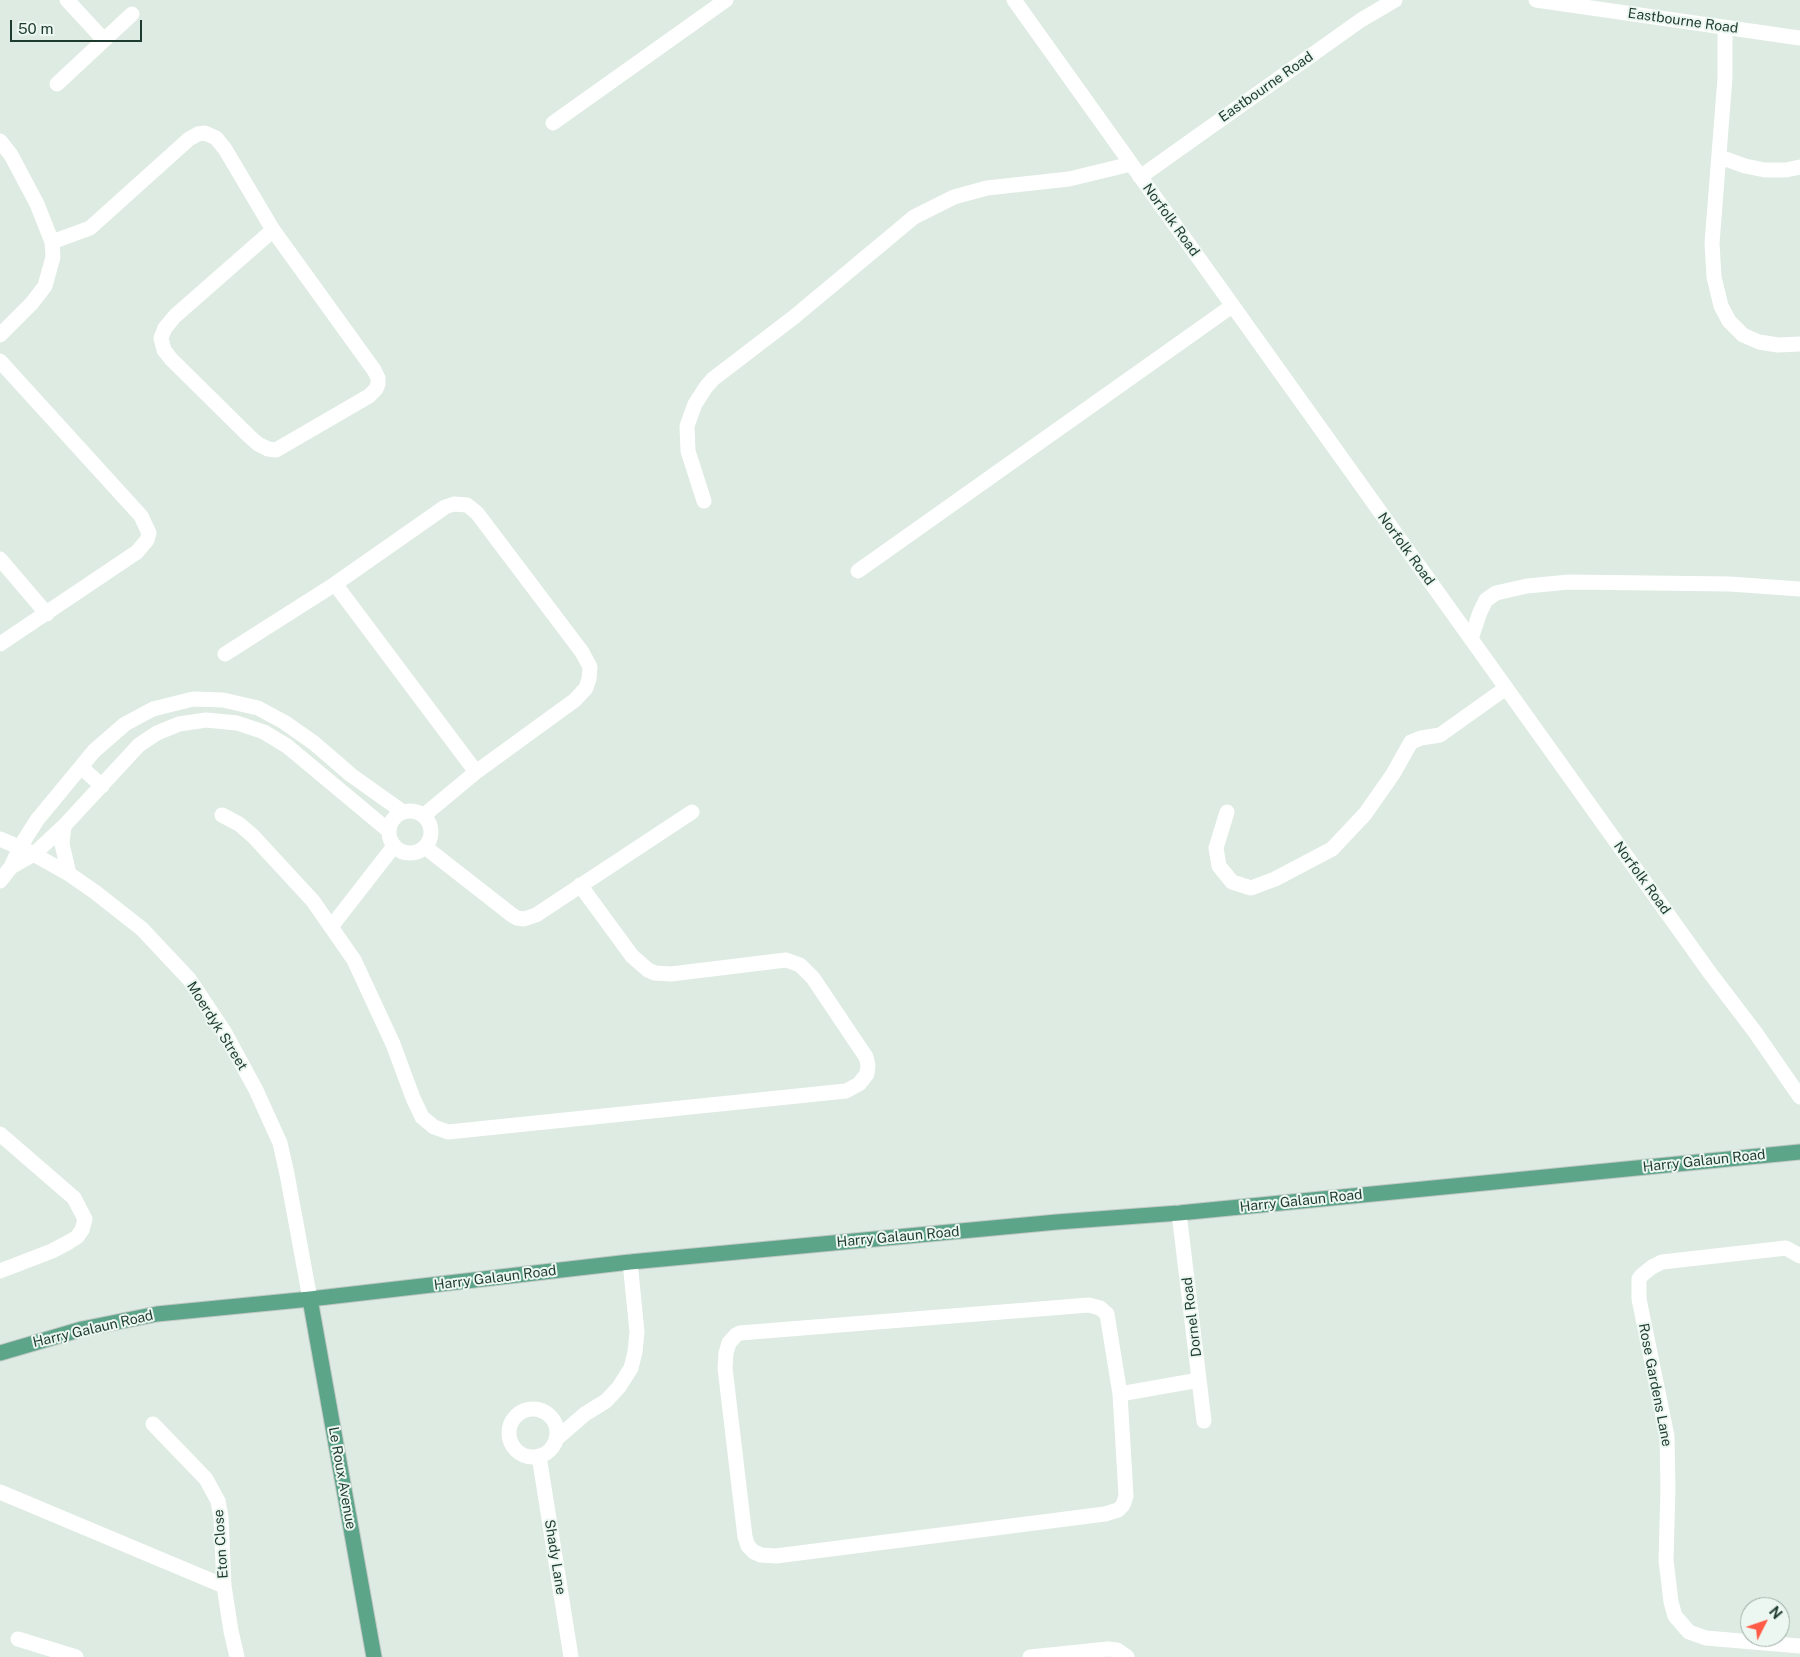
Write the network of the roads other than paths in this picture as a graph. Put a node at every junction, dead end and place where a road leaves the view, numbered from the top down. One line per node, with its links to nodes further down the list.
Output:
1 (67, 0): 9 (street)
2 (726, 0): 11 (street)
3 (1014, 0): 15 (street, Norfolk Road)
4 (1395, 0): 15 (street, Eastbourne Road)
5 (1536, 0): 7 (street, Eastbourne Road)
6 (132, 14): 9 (street)
7 (1725, 28): 8 (street, Eastbourne Road); 13 (street)
8 (1800, 38)
9 (104, 40): 10 (street)
10 (57, 84)
11 (553, 123)
12 (0, 141): 17 (street)
13 (1720, 157): 14 (street); 20 (street)
14 (1800, 167)
15 (1135, 170): 18 (street, Norfolk Road); 22 (street)
16 (273, 230): 16 (street); 17 (street)
17 (52, 242): 19 (street)
18 (1232, 306): 24 (street); 28 (street, Norfolk Road)
19 (0, 335)
20 (1800, 344)
21 (0, 361): 27 (street)
22 (704, 501)
23 (0, 559): 27 (street)
24 (858, 571)
25 (335, 584): 30 (street); 33 (street); 33 (street)
26 (1800, 589): 28 (street)
27 (47, 614): 29 (street)
28 (1471, 639): 31 (street, Norfolk Road)
29 (0, 644)
30 (225, 654)
31 (1506, 688): 37 (street); 51 (street, Norfolk Road)
32 (81, 767): 34 (street); 35 (street); 43 (street)
33 (476, 772): 39 (street)
34 (102, 786): 40 (street); 41 (street)
35 (403, 812): 39 (street); 41 (street)
36 (692, 812): 49 (street)
37 (1227, 812)
38 (222, 815): 50 (street)
39 (423, 816): 44 (street)
40 (64, 826): 45 (street); 47 (street)
41 (391, 838): 44 (street); 50 (street)
42 (0, 839): 43 (street, Moerdyk Street)
43 (20, 847): 45 (street, Moerdyk Street); 46 (street)
44 (425, 847): 49 (street)
45 (34, 854): 46 (street); 47 (street, Moerdyk Street)
46 (12, 867): 48 (street)
47 (69, 874): 58 (street, Moerdyk Street)
48 (0, 880)
49 (580, 885): 50 (street)
50 (331, 927)
51 (1800, 1097)
52 (0, 1134): 57 (street)
53 (1800, 1152): 54 (main road, Harry Galaun Road)
54 (1179, 1213): 56 (main road, Harry Galaun Road); 60 (street, Dornel Road)
55 (1800, 1256): 71 (street, Rose Gardens Lane)
56 (630, 1262): 58 (main road, Harry Galaun Road); 62 (street)
57 (2, 1267)
58 (310, 1299): 59 (main road, Harry Galaun Road); 75 (main road, Le Roux Avenue)
59 (0, 1353)
60 (1200, 1380): 61 (street); 64 (street, Dornel Road)
61 (1120, 1394): 61 (street)
62 (585, 1414): 63 (street); 66 (street)
63 (550, 1416): 66 (street); 67 (street)
64 (1204, 1420)
65 (153, 1424): 69 (street, Eton Close)
66 (556, 1439): 67 (street)
67 (540, 1456): 76 (street, Shady Lane)
68 (0, 1492): 69 (street)
69 (224, 1586): 74 (street, Eton Close)
70 (18, 1639): 72 (street)
71 (1800, 1646)
72 (40, 1652): 73 (street)
73 (76, 1657)
74 (237, 1657)
75 (374, 1657)
76 (571, 1657)
77 (1030, 1657): 78 (street)
78 (1127, 1657)

